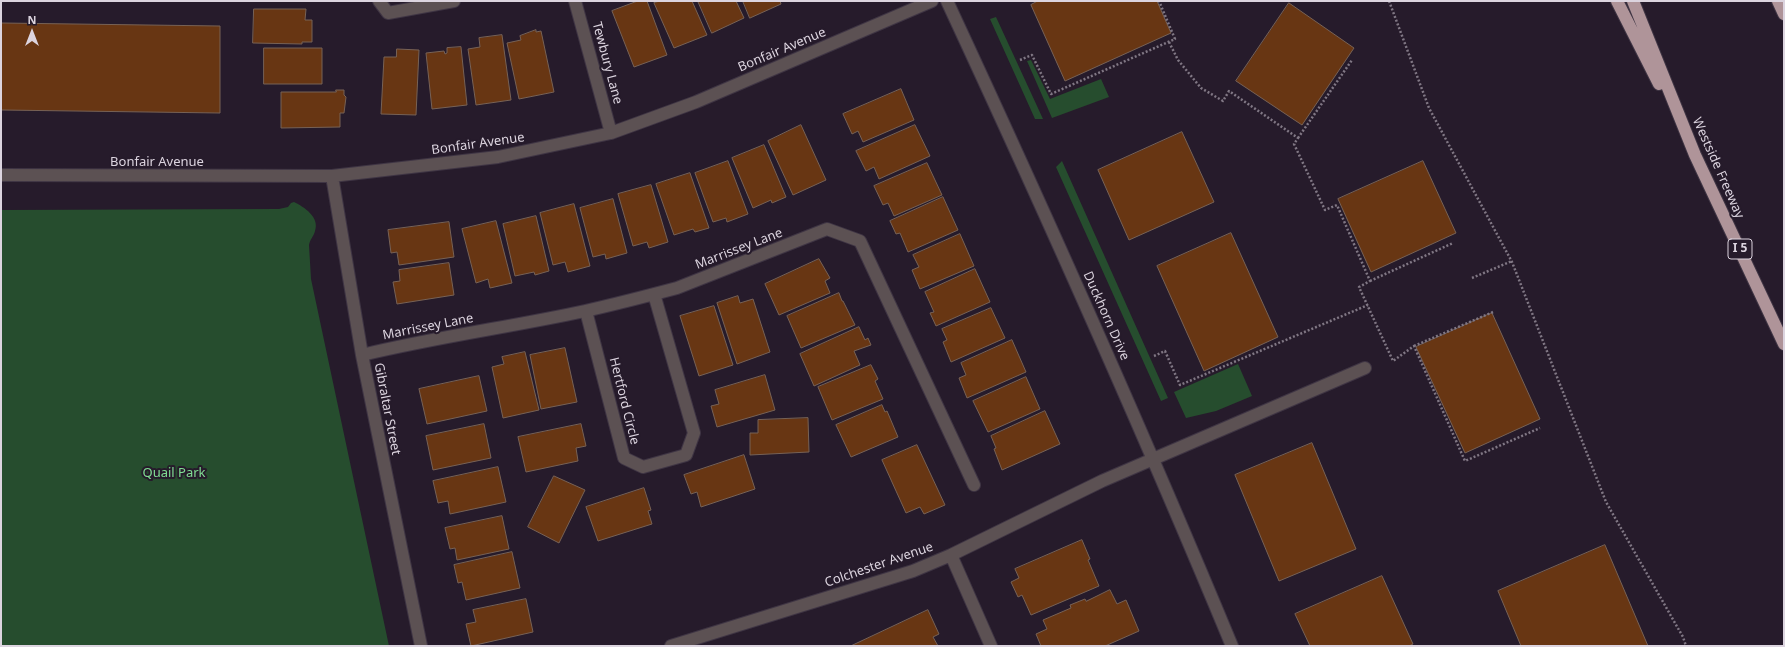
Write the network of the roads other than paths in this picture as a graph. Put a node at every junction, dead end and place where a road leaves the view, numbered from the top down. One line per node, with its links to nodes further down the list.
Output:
1 (378, 1): 2 (street)
2 (454, 1)
3 (575, 1): 10 (street, Tewbury Lane)
4 (932, 1): 10 (street, Bonfair Avenue)
5 (947, 1): 19 (street, Duckhorn Drive)
6 (1617, 1): 11 (highway)
7 (1633, 1): 11 (highway, Westside Freeway / I 5)
8 (1778, 1): 9 (highway)
9 (1784, 14)
10 (612, 133): 13 (street, Bonfair Avenue)
11 (1695, 155): 16 (highway, Westside Freeway / I 5)
12 (1, 175): 13 (street, Bonfair Avenue)
13 (332, 176): 17 (street, Gibraltar Street)
14 (654, 294): 15 (street, Marrissey Lane); 15 (street, Hertford Circle); 20 (street, Marrissey Lane)
15 (586, 311): 17 (street, Marrissey Lane)
16 (1784, 344)
17 (362, 355): 22 (street, Gibraltar Street)
18 (1366, 368): 19 (street, Colchester Avenue)
19 (1153, 458): 21 (street, Colchester Avenue); 25 (street, Duckhorn Drive)
20 (974, 485)
21 (951, 555): 23 (street, Colchester Avenue); 24 (street)
22 (421, 646)
23 (671, 646)
24 (991, 646)
25 (1232, 646)

